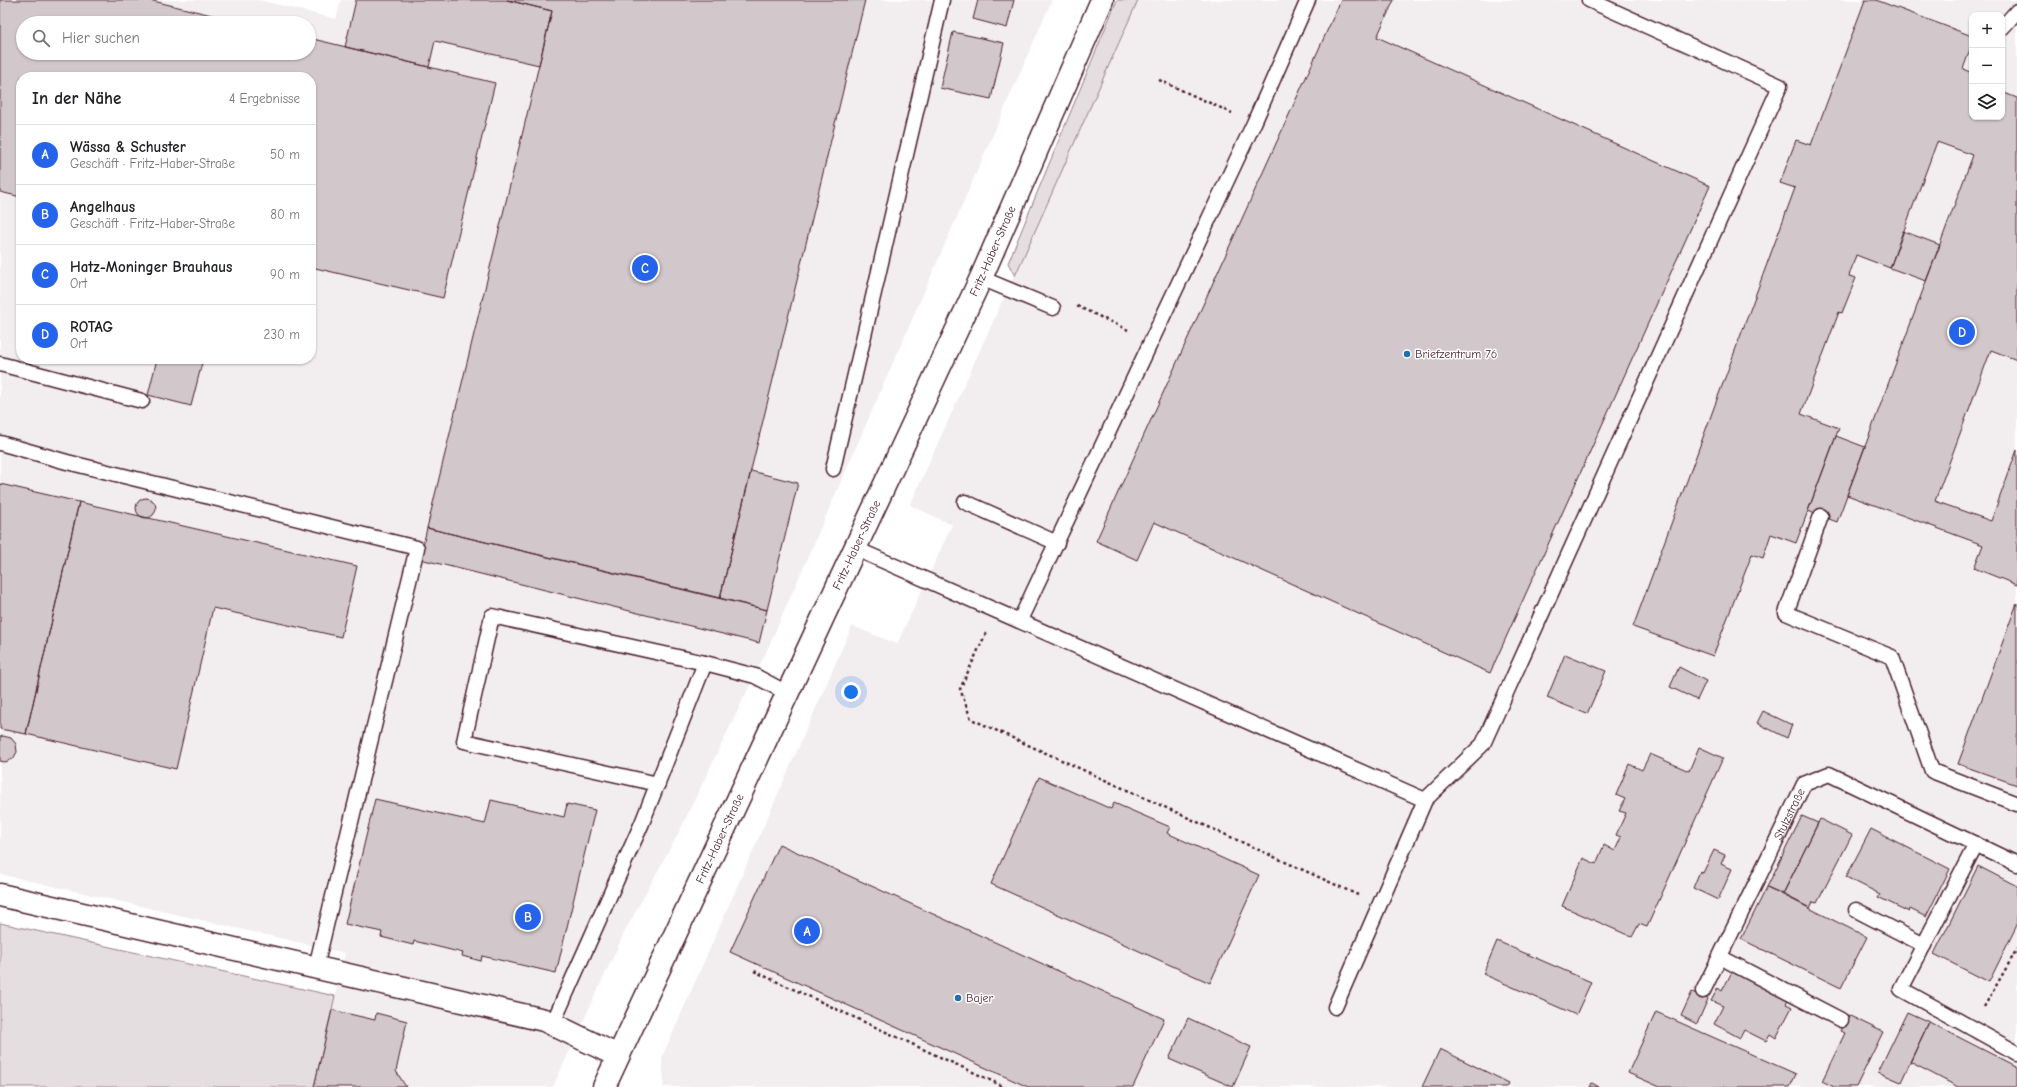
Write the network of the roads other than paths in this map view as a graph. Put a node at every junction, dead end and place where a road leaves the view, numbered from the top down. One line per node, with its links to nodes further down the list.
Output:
1 (942, 0): 12 (lane)
2 (1102, 0): 7 (street, Fritz-Haber-Straße)
3 (1308, 0): 15 (lane)
4 (1589, 0): 21 (lane)
5 (2017, 11): 6 (lane)
6 (2005, 25)
7 (981, 278): 8 (lane); 16 (street, Fritz-Haber-Straße)
8 (1053, 308)
9 (0, 364): 10 (lane)
10 (142, 401)
11 (0, 443): 29 (lane)
12 (833, 470)
13 (965, 502): 15 (lane)
14 (1821, 516): 22 (lane)
15 (1057, 543): 17 (lane)
16 (854, 548): 17 (lane); 19 (street, Fritz-Haber-Straße)
17 (1020, 620): 21 (lane)
18 (705, 664): 19 (lane); 20 (lane); 20 (lane)
19 (787, 692): 35 (street, Fritz-Haber-Straße)
20 (658, 784): 33 (lane)
21 (1424, 800): 31 (lane)
22 (2017, 804)
23 (1976, 844): 24 (lane, Stulzstraße); 27 (lane); 28 (lane, Stulzstraße)
24 (2017, 864)
25 (0, 895): 29 (street)
26 (1856, 910): 27 (lane)
27 (1924, 945): 34 (lane)
28 (1720, 957): 30 (lane, Stulzstraße); 32 (lane)
29 (316, 967): 33 (street)
30 (1703, 991)
31 (1335, 1007)
32 (1841, 1020)
33 (553, 1023): 35 (street)
34 (2017, 1053)
35 (618, 1056): 36 (street, Fritz-Haber-Straße)
36 (604, 1087)

